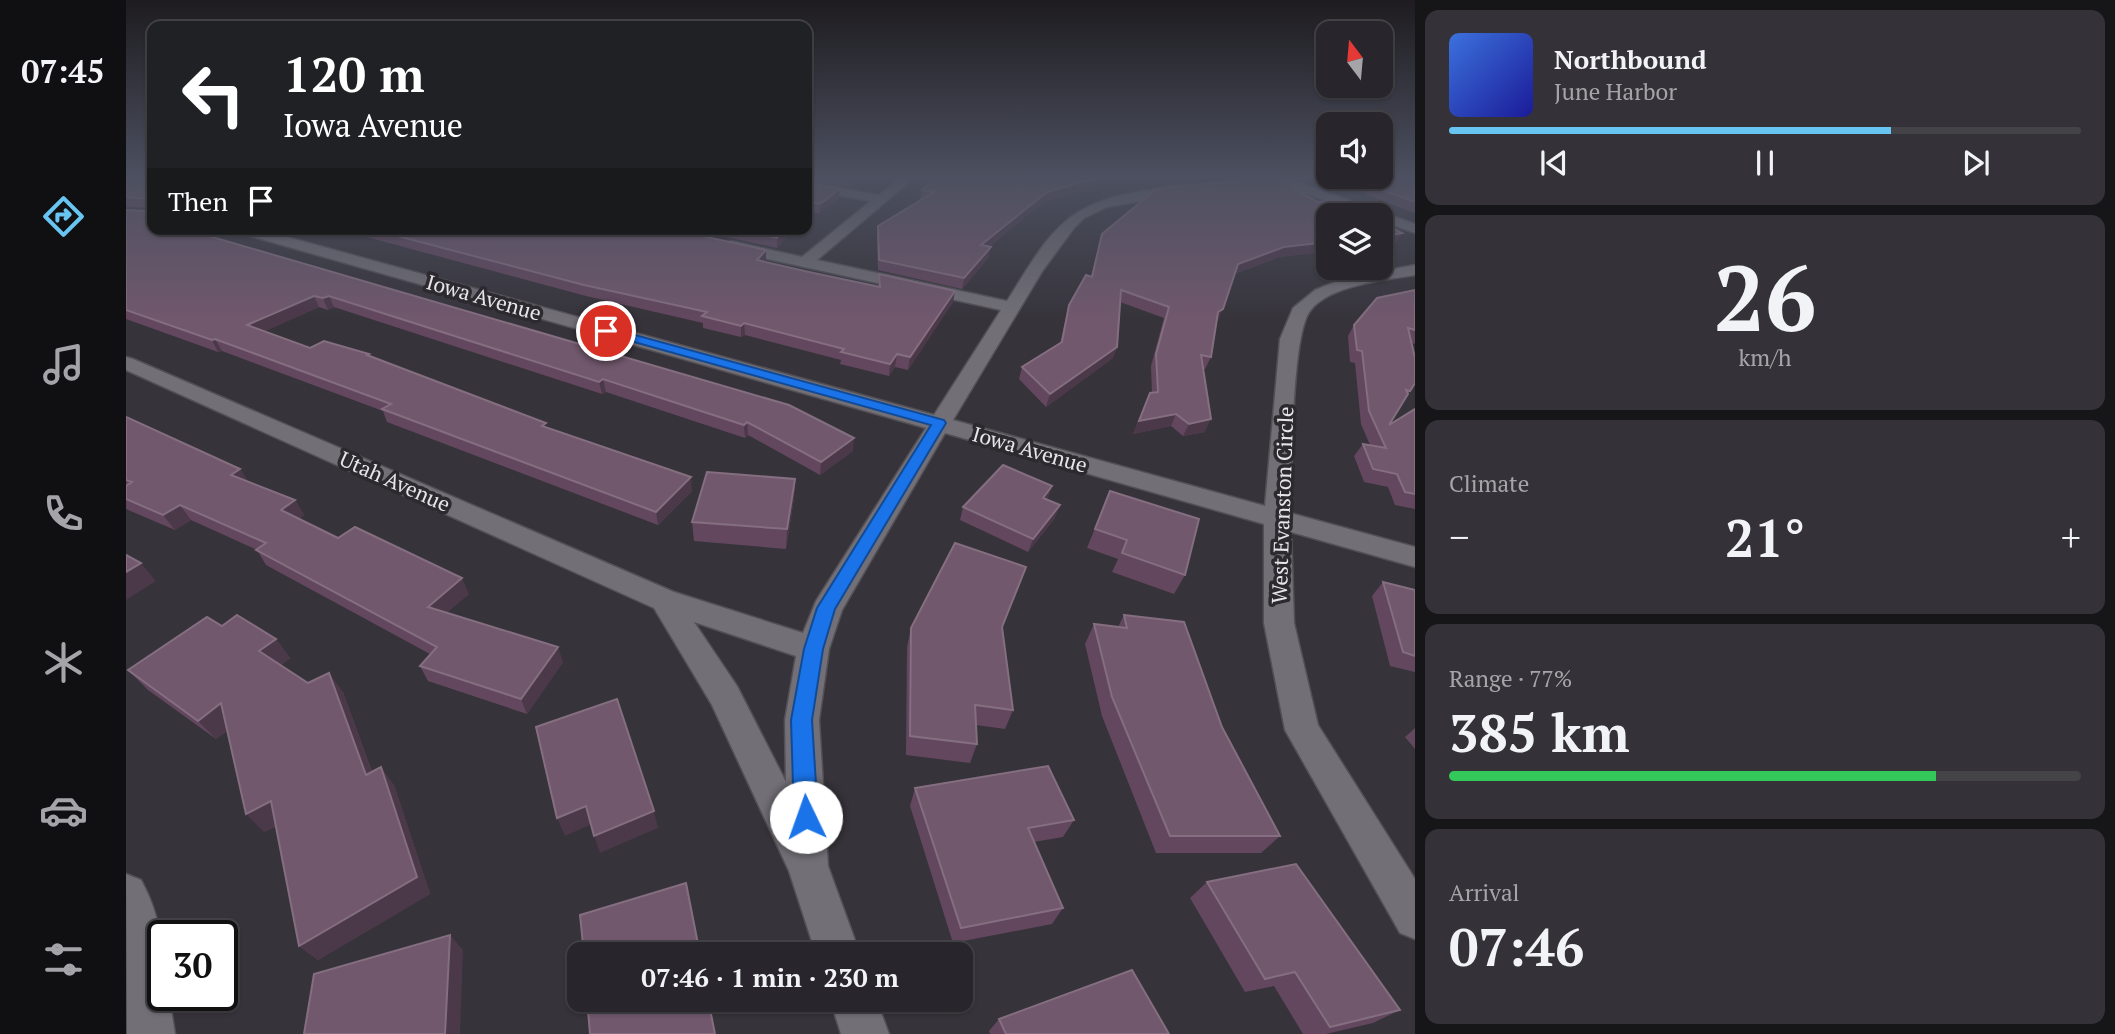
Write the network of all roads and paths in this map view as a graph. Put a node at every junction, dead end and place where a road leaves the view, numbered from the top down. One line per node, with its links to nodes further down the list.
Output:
1 (851, 224): 5 (street)
2 (1069, 224): 7 (street)
3 (263, 235): 9 (street, Iowa Avenue)
4 (718, 243): 5 (street)
5 (806, 261): 7 (street)
6 (1415, 271): 10 (street, West Evanston Circle)
7 (1012, 307): 9 (street)
8 (126, 363): 12 (street, Utah Avenue)
9 (939, 423): 10 (street, Iowa Avenue); 13 (street)
10 (1277, 519): 11 (street, Iowa Avenue); 16 (street, West Evanston Circle)
11 (1415, 557)
12 (664, 600): 13 (street, Utah Avenue); 14 (street)
13 (813, 649): 14 (street)
14 (808, 866): 17 (street)
15 (126, 895): 19 (street)
16 (1415, 918)
17 (834, 942)
18 (857, 1012): 20 (street)
19 (151, 1034)
20 (865, 1034)

